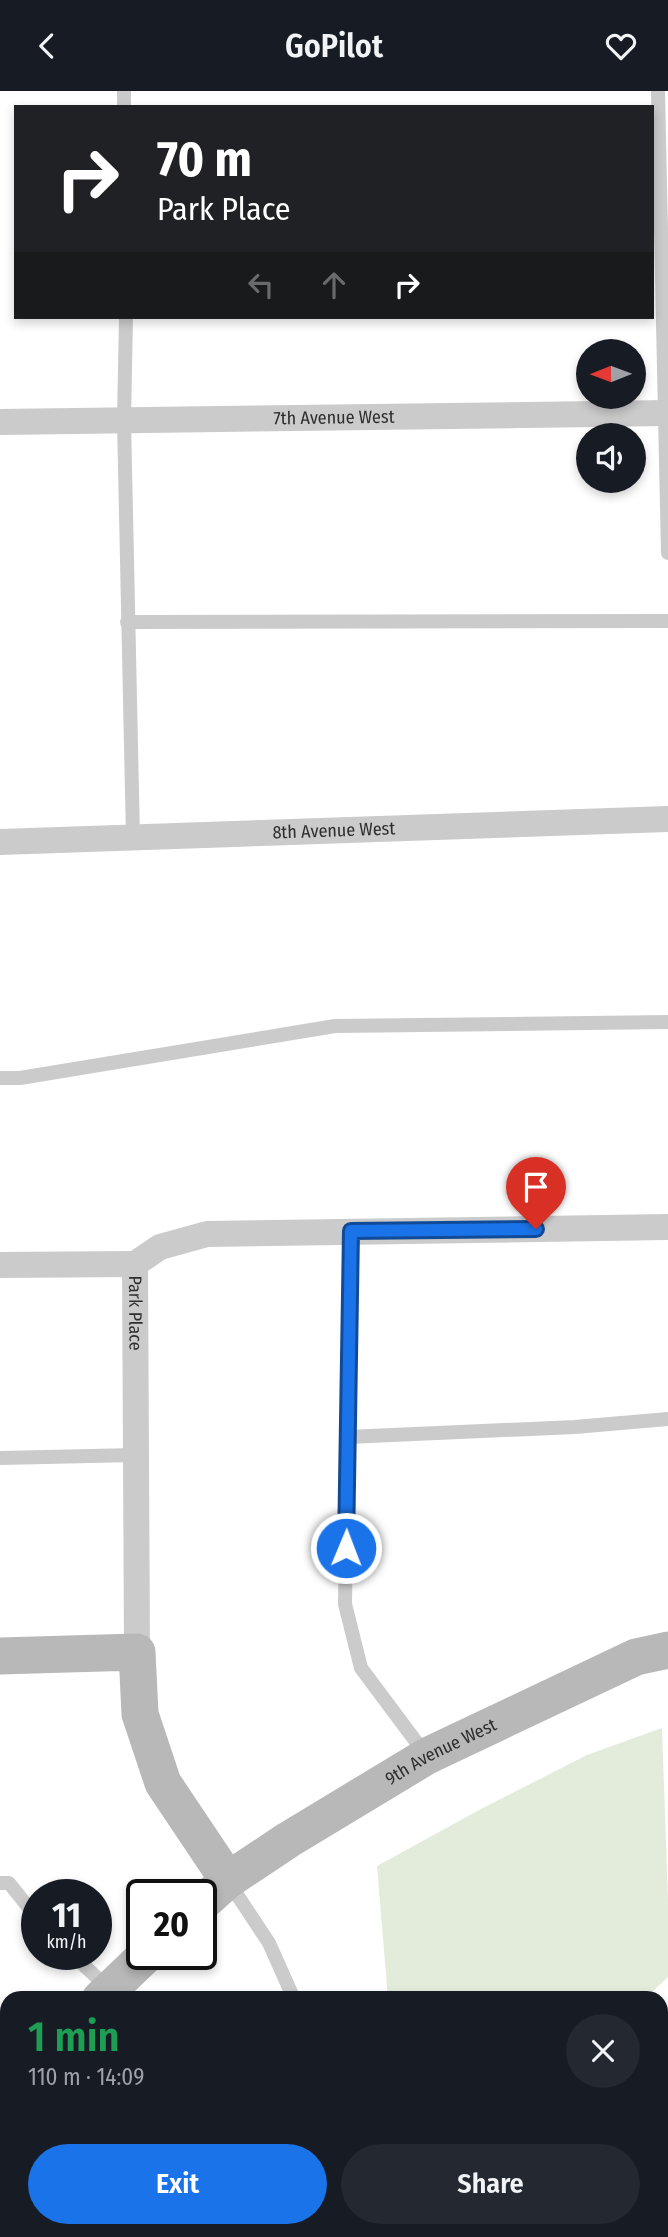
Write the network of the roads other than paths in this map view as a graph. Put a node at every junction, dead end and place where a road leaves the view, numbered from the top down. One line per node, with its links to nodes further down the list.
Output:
1 (658, 91): 2 (lane)
2 (657, 213): 4 (lane)
3 (126, 319): 5 (lane)
4 (666, 413): 5 (street, 7th Avenue West); 7 (lane)
5 (124, 421): 6 (street, 7th Avenue West); 9 (lane)
6 (0, 422)
7 (668, 553)
8 (668, 621): 9 (lane)
9 (127, 622): 11 (lane)
10 (668, 820): 11 (street, 8th Avenue West)
11 (133, 838): 12 (street, 8th Avenue West)
12 (0, 842)
13 (668, 1022): 14 (lane)
14 (0, 1078)
15 (668, 1227): 16 (street, Park Place)
16 (351, 1231): 17 (street, Park Place); 20 (lane)
17 (135, 1264): 18 (street); 21 (street, Park Place)
18 (0, 1265)
19 (668, 1419): 20 (lane)
20 (348, 1437): 26 (lane)
21 (136, 1455): 22 (lane); 24 (street, Park Place)
22 (0, 1458)
23 (668, 1650): 26 (street, 9th Avenue West)
24 (137, 1652): 25 (street); 27 (street, Park Place)
25 (0, 1656)
26 (427, 1756): 27 (street, 9th Avenue West)
27 (228, 1880): 29 (street, 9th Avenue West); 35 (lane)
28 (0, 1883): 30 (lane)
29 (217, 1890)
30 (21, 1898)
31 (85, 1970): 33 (lane)
32 (130, 1970): 34 (street)
33 (103, 1991)
34 (108, 1991)
35 (290, 1991)

